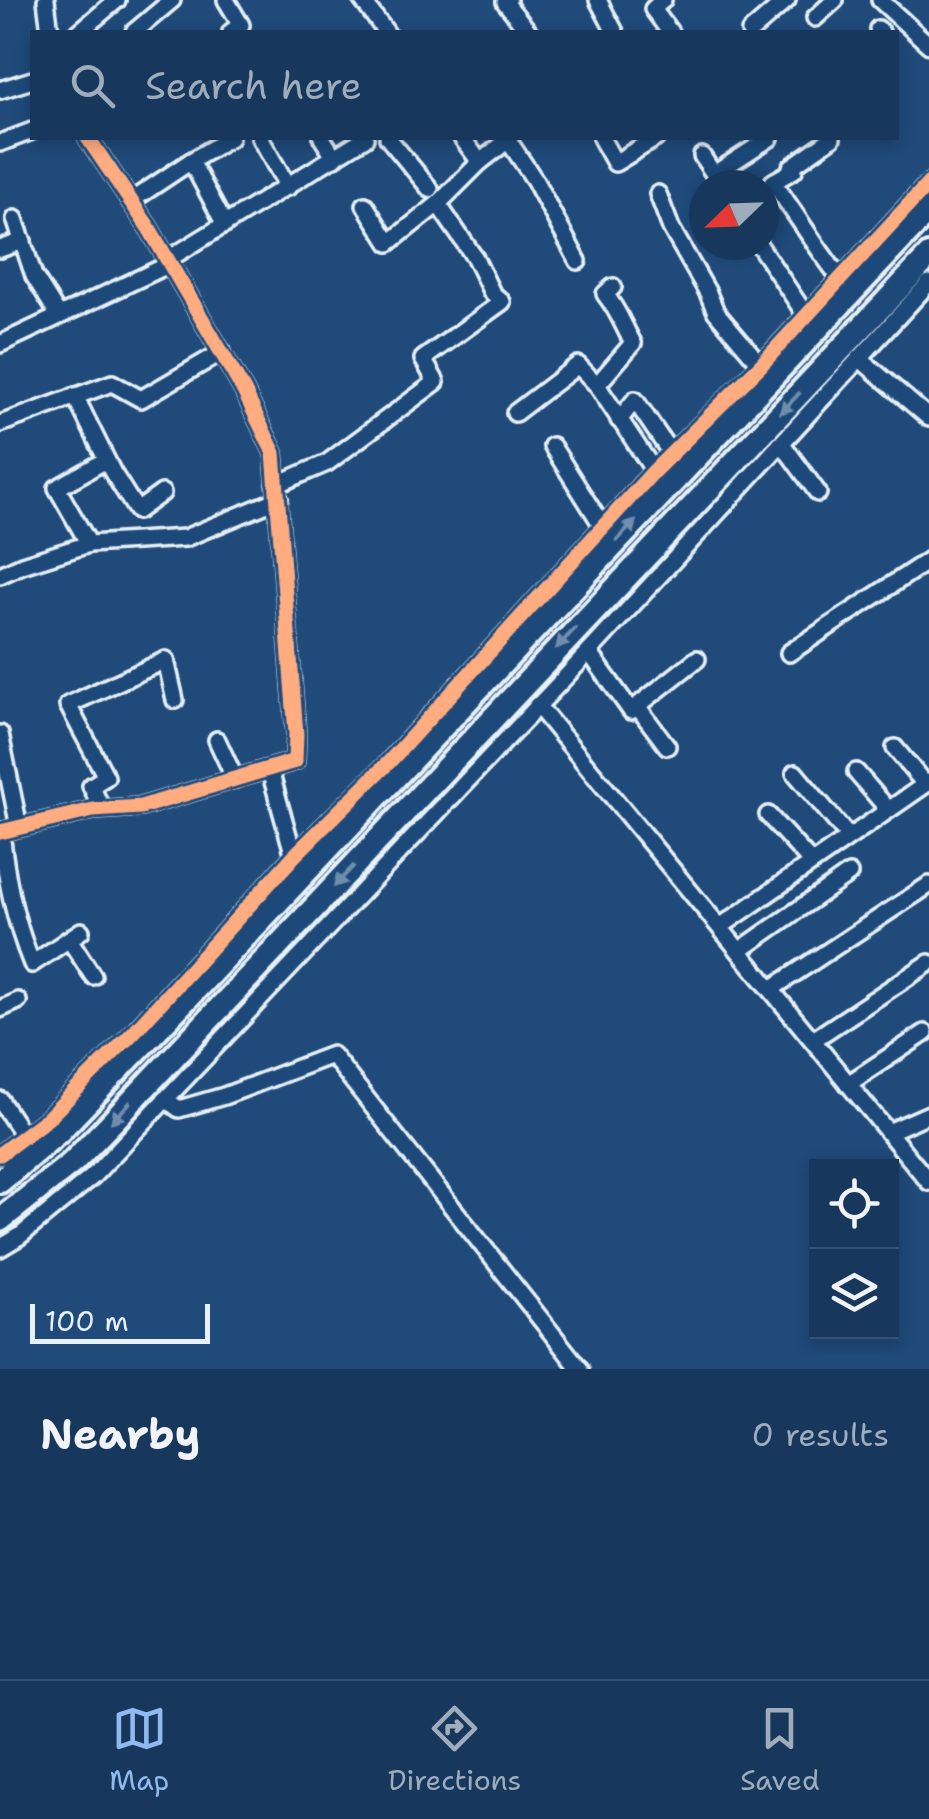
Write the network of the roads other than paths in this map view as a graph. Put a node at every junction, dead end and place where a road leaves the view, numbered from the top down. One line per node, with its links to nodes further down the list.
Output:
1 (46, 0): 13 (street)
2 (116, 0): 14 (street)
3 (172, 0): 15 (street)
4 (226, 0): 16 (street)
5 (362, 0): 17 (street)
6 (508, 0): 18 (street)
7 (598, 0): 19 (street)
8 (663, 0): 20 (street)
9 (788, 0): 21 (street)
10 (835, 0): 12 (street)
11 (880, 0): 22 (street)
12 (815, 18)
13 (50, 30)
14 (81, 30)
15 (136, 30)
16 (239, 30)
17 (384, 30)
18 (526, 30)
19 (614, 30)
20 (669, 30)
21 (752, 30)
22 (929, 45)
23 (30, 81): 24 (street)
24 (0, 90)
25 (30, 132): 37 (street)
26 (91, 140): 48 (street)
27 (227, 140): 40 (street)
28 (261, 140): 45 (street)
29 (323, 140): 39 (street)
30 (363, 140): 39 (street)
31 (390, 140): 46 (street)
32 (464, 140): 41 (street)
33 (602, 140): 34 (street)
34 (653, 140)
35 (767, 140): 43 (street)
36 (829, 140): 60 (street)
37 (0, 143)
38 (702, 156): 42 (street)
39 (335, 158): 45 (street)
40 (191, 161): 48 (street); 53 (street)
41 (480, 162): 49 (street); 58 (street)
42 (711, 170)
43 (730, 170)
44 (929, 183): 60 (street)
45 (288, 188): 53 (street)
46 (430, 188)
47 (658, 194): 70 (street)
48 (131, 201): 59 (street)
49 (438, 204): 50 (street); 82 (street)
50 (365, 205)
51 (929, 210): 65 (highway)
52 (15, 218): 54 (street)
53 (226, 225): 59 (street)
54 (23, 241): 55 (street); 64 (street)
55 (0, 249)
56 (929, 256): 63 (highway)
57 (767, 260): 65 (street)
58 (578, 261)
59 (169, 262): 64 (street); 67 (street)
60 (840, 278): 65 (street)
61 (929, 283): 63 (street)
62 (613, 288): 71 (street)
63 (900, 299): 68 (highway); 69 (street)
64 (59, 316): 66 (street)
65 (808, 327): 68 (highway); 70 (street); 90 (highway, one-way to 65)
66 (0, 344)
67 (222, 352): 72 (street); 82 (street)
68 (832, 358): 135 (highway, one-way to 135)
69 (858, 358): 74 (street); 77 (street)
70 (761, 365): 79 (street)
71 (597, 385): 73 (street); 75 (street)
72 (75, 396): 76 (street); 80 (street)
73 (514, 413)
74 (929, 418)
75 (620, 420): 79 (street); 81 (street)
76 (0, 424)
77 (782, 445): 84 (street); 91 (street)
78 (552, 446): 85 (street)
79 (672, 455): 81 (street)
80 (106, 460): 83 (street); 86 (street)
81 (654, 471): 85 (street)
82 (278, 492): 86 (street); 101 (street)
83 (162, 493)
84 (818, 493)
85 (604, 527): 90 (street)
86 (89, 544): 88 (street)
87 (922, 564): 89 (street); 92 (street)
88 (0, 575)
89 (929, 579)
90 (567, 580): 112 (street); 121 (highway)
91 (590, 652): 95 (street); 96 (street)
92 (789, 653)
93 (696, 659): 96 (street)
94 (174, 700): 107 (street)
95 (538, 705): 116 (street); 127 (street)
96 (637, 706): 99 (street)
97 (0, 734): 109 (street)
98 (217, 740): 104 (street)
99 (667, 746)
100 (895, 748): 105 (street)
101 (270, 771): 104 (street); 112 (street)
102 (856, 772): 106 (street)
103 (795, 773): 111 (street)
104 (235, 779): 107 (street)
105 (926, 782): 106 (street)
106 (887, 808): 111 (street)
107 (102, 809): 109 (street)
108 (768, 815): 113 (street)
109 (19, 827): 110 (street)
110 (1, 831): 119 (street)
111 (848, 836): 113 (street)
112 (294, 856): 121 (street)
113 (811, 862): 116 (street)
114 (848, 874): 117 (street)
115 (929, 885): 120 (street)
116 (720, 927): 117 (street)
117 (739, 951): 120 (street)
118 (929, 963): 125 (street)
119 (94, 976)
120 (771, 989): 125 (street)
121 (182, 991): 131 (street); 133 (highway)
122 (18, 1001): 123 (street)
123 (0, 1008)
124 (925, 1034): 126 (street)
125 (813, 1040): 126 (street)
126 (848, 1084): 130 (street)
127 (165, 1099): 136 (street); 137 (street)
128 (0, 1100): 131 (street)
129 (929, 1114): 130 (street)
130 (888, 1132): 134 (street)
131 (24, 1135): 132 (street)
132 (0, 1154)
133 (0, 1181)
134 (929, 1182)
135 (0, 1220)
136 (0, 1248)
137 (580, 1369)

